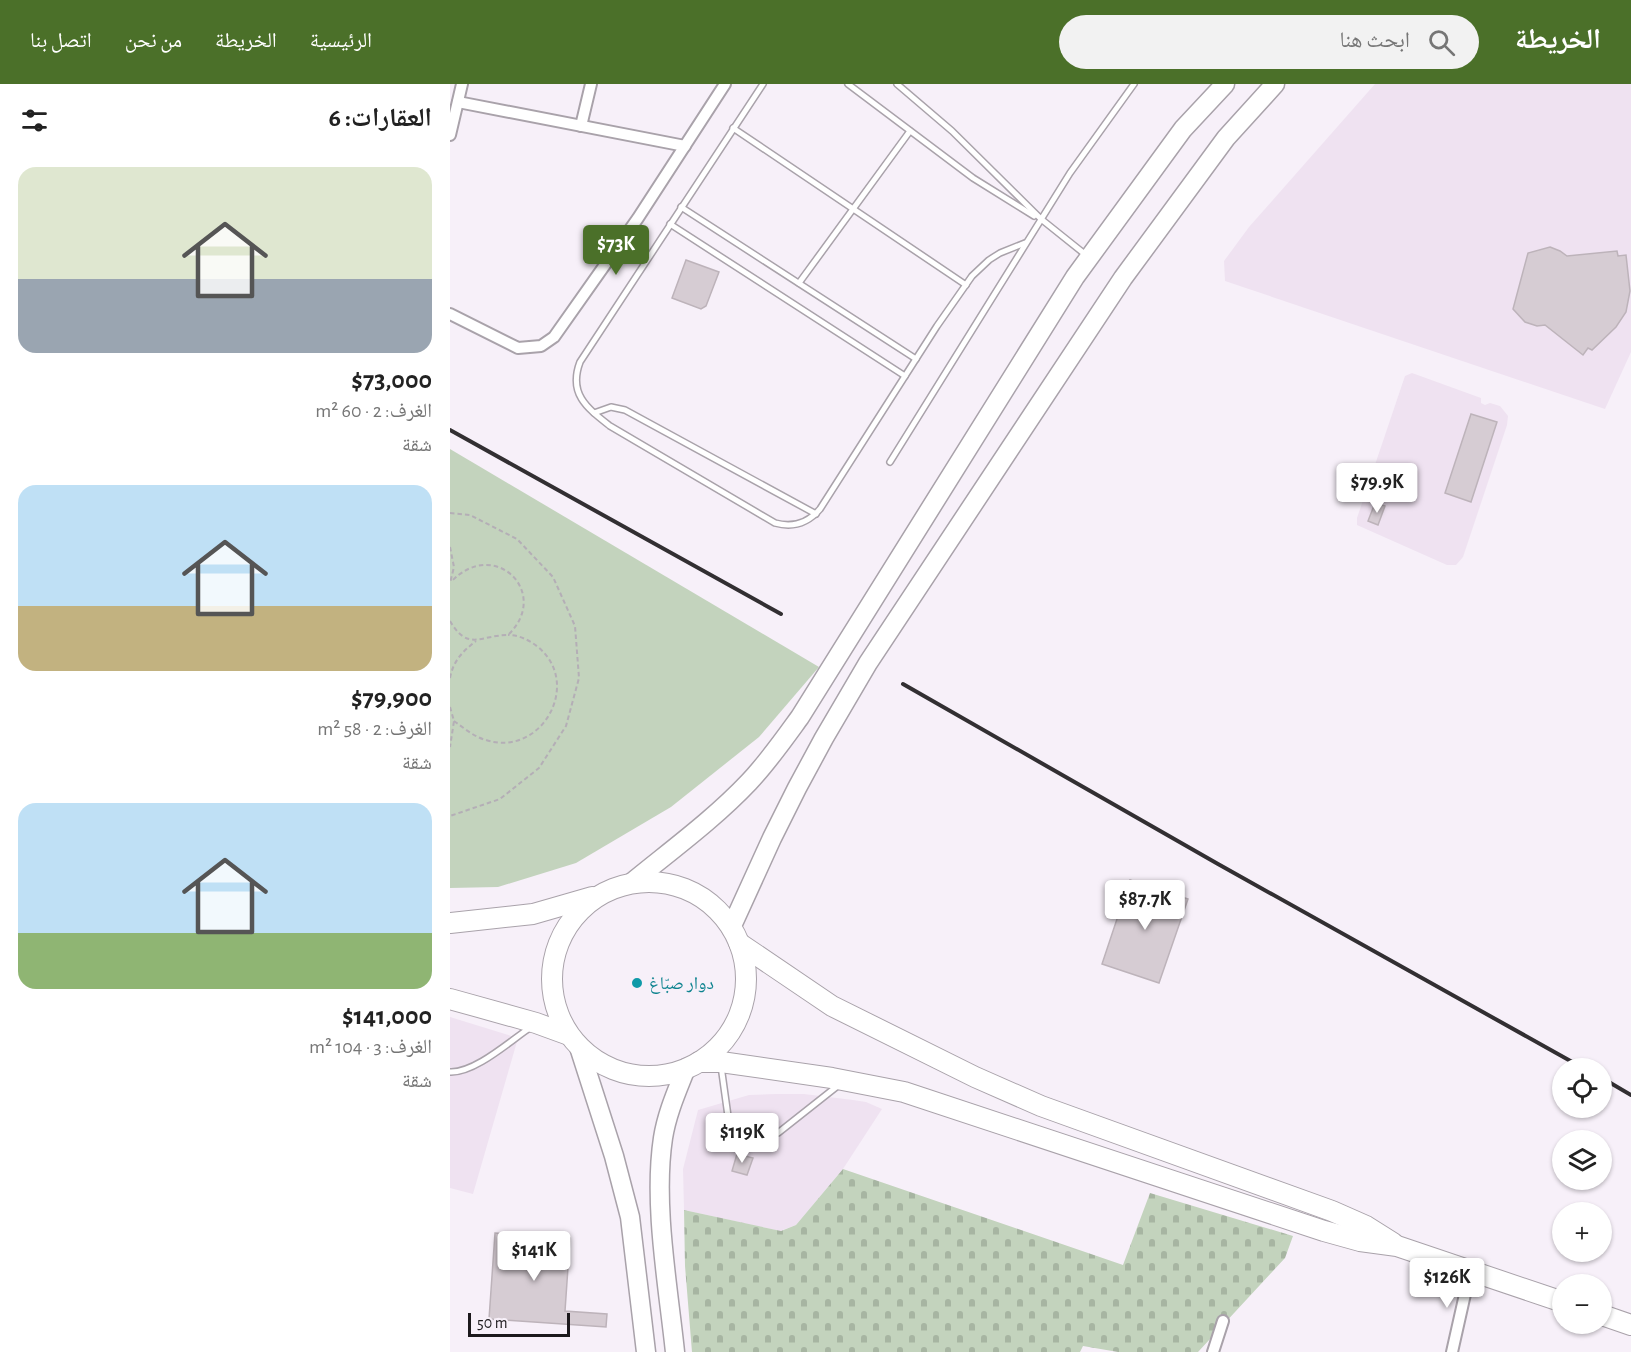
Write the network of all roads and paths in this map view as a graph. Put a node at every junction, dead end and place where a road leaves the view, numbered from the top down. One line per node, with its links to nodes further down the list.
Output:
1 (462, 84): 10 (street)
2 (591, 84): 11 (street)
3 (725, 84): 15 (street)
4 (763, 84): 12 (lane)
5 (849, 84): 13 (lane)
6 (897, 84): 18 (lane)
7 (1134, 84): 18 (lane)
8 (1225, 84): 21 (main road)
9 (1275, 84): 44 (main road)
10 (458, 102): 11 (street); 14 (street)
11 (580, 126): 15 (street)
12 (733, 128): 16 (lane); 17 (lane)
13 (910, 131): 17 (lane); 18 (lane)
14 (450, 135)
15 (685, 146): 24 (street)
16 (681, 207): 19 (lane); 22 (lane)
17 (852, 209): 22 (lane); 23 (lane)
18 (1041, 219): 20 (lane); 21 (lane)
19 (670, 224): 26 (lane); 27 (lane)
20 (1025, 243): 23 (lane); 28 (lane)
21 (1089, 258): 41 (main road)
22 (799, 283): 25 (lane)
23 (966, 285): 25 (lane)
24 (450, 314)
25 (916, 359): 26 (lane)
26 (905, 376): 30 (lane)
27 (594, 413): 30 (lane); 30 (lane)
28 (890, 462)
29 (450, 513): 40 (path)
30 (816, 514)
31 (450, 547): 32 (path)
32 (451, 582): 34 (path)
33 (450, 621): 35 (path)
34 (508, 634): 35 (path); 38 (path)
35 (476, 641): 36 (path)
36 (450, 678)
37 (450, 707): 38 (path)
38 (454, 721): 39 (path)
39 (450, 747)
40 (450, 816)
41 (630, 884): 42 (highway); 44 (highway)
42 (600, 895): 43 (highway); 47 (highway)
43 (450, 922)
44 (735, 936): 49 (highway); 52 (highway)
45 (450, 999): 46 (highway)
46 (536, 1023): 47 (highway); 50 (lane)
47 (574, 1041): 49 (highway); 58 (main road)
48 (721, 1062): 49 (highway); 51 (highway); 51 (lane)
49 (693, 1065): 59 (main road)
50 (450, 1072)
51 (846, 1080): 52 (highway)
52 (1397, 1246): 53 (highway)
53 (1470, 1272): 54 (highway); 61 (street)
54 (1552, 1298)
55 (1612, 1319): 57 (highway)
56 (1223, 1321): 60 (street)
57 (1631, 1325)
58 (646, 1352)
59 (675, 1352)
60 (1213, 1352)
61 (1452, 1352)

